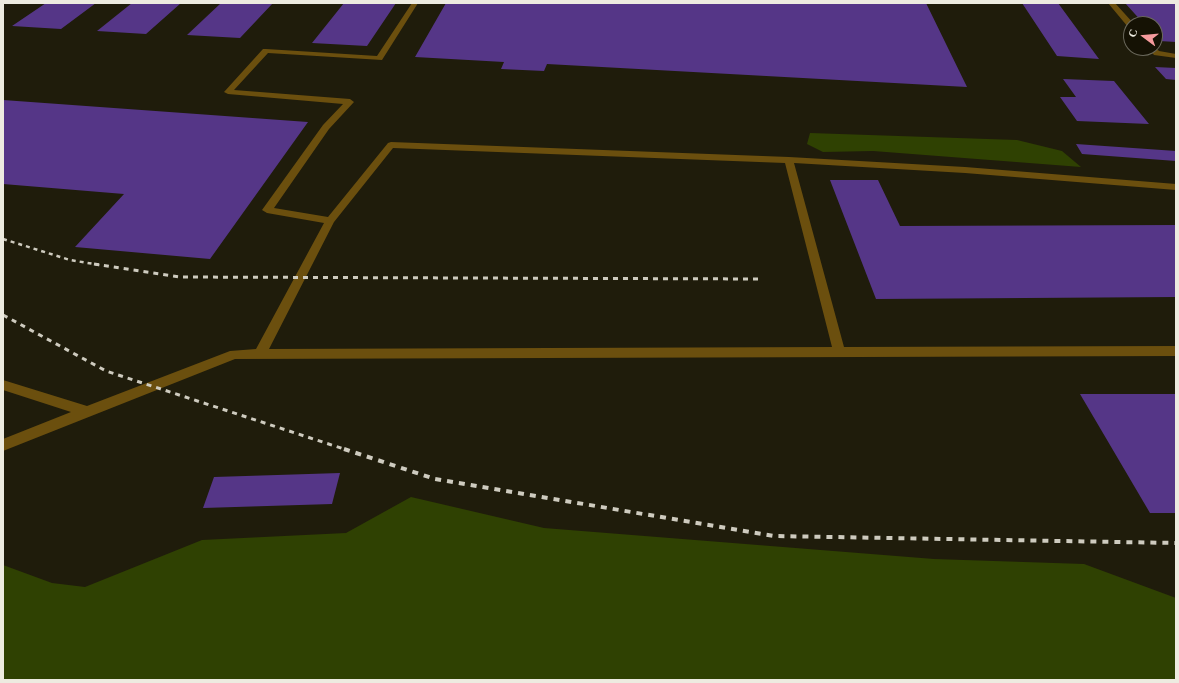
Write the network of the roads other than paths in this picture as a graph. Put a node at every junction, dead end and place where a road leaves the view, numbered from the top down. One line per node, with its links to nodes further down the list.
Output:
1 (415, 3): 8 (lane)
2 (1111, 3): 3 (lane)
3 (1123, 16)
4 (1163, 54): 5 (lane)
5 (1176, 56)
6 (789, 160): 7 (lane); 8 (lane); 10 (lane)
7 (1176, 187)
8 (330, 221): 11 (lane)
9 (1176, 351): 10 (lane)
10 (839, 352): 11 (lane)
11 (260, 354): 13 (lane)
12 (3, 385): 13 (lane)
13 (88, 412): 14 (lane)
14 (3, 445)

